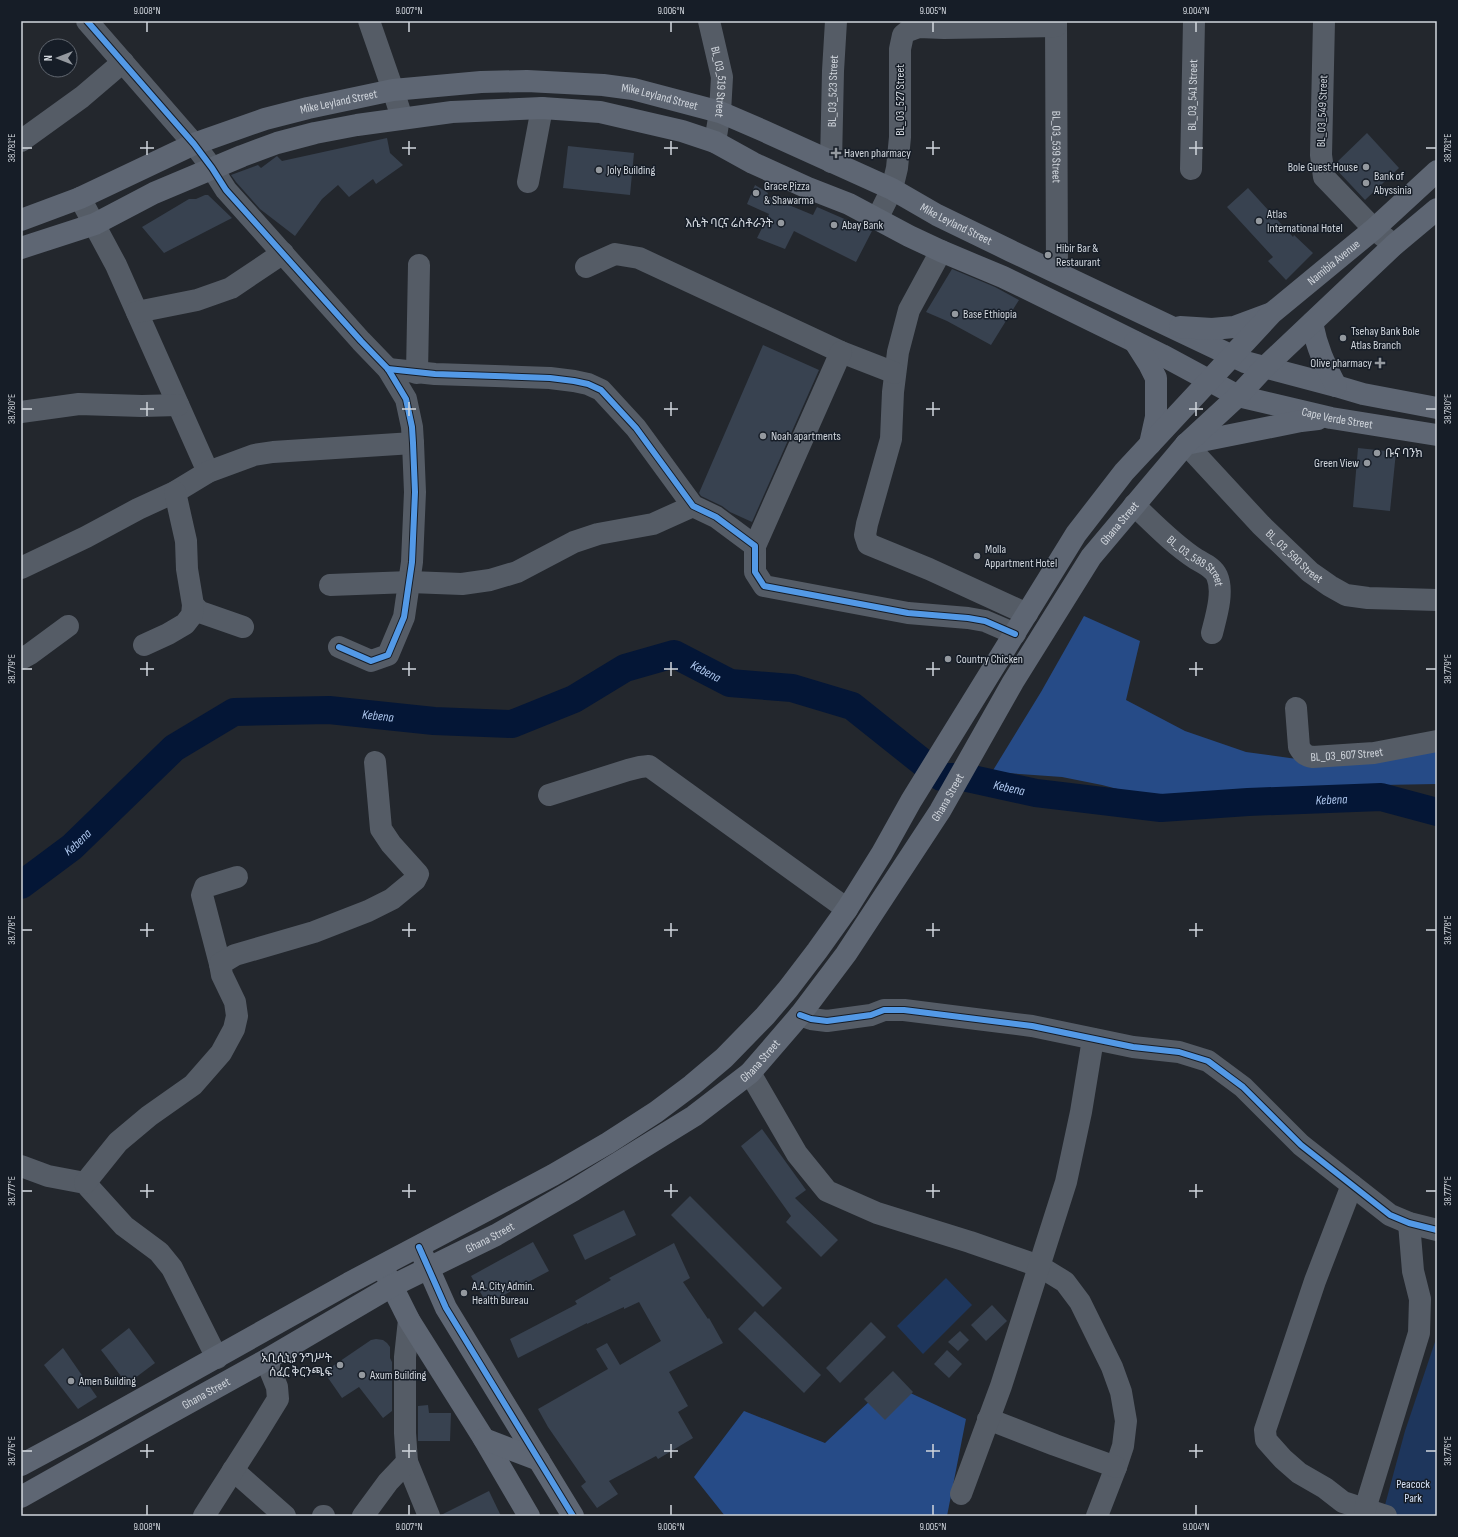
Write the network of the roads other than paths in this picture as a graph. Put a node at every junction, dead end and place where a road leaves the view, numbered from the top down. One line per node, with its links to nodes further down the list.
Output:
1 (87, 21): 9 (street)
2 (369, 21): 10 (street)
3 (709, 21): 12 (street, BL_03_519 Street)
4 (836, 21): 17 (street, BL_03_523 Street)
5 (1194, 21): 19 (street, BL_03_541 Street)
6 (1324, 21): 28 (street, BL_03_549 Street)
7 (919, 24): 8 (street); 22 (street, BL_03_527 Street)
8 (1056, 24): 35 (street, BL_03_539 Street)
9 (123, 62): 14 (street); 16 (street)
10 (393, 90): 12 (main road, Mike Leyland Street); 13 (street); 16 (main road, Mike Leyland Street)
11 (542, 108): 13 (main road); 15 (main road); 21 (street)
12 (720, 112): 15 (street, BL_03_519 Street); 17 (main road, Mike Leyland Street)
13 (402, 118): 18 (main road)
14 (21, 141)
15 (715, 142): 25 (main road)
16 (194, 144): 18 (street); 23 (main road, Mike Leyland Street)
17 (831, 162): 22 (main road, Mike Leyland Street)
18 (212, 168): 27 (main road); 32 (street)
19 (1192, 169)
20 (1437, 171): 28 (main road, Namibia Avenue)
21 (528, 182)
22 (892, 189): 25 (street); 35 (main road, Mike Leyland Street)
23 (80, 198): 26 (main road, Mike Leyland Street); 27 (street)
24 (1436, 214): 29 (main road)
25 (877, 219): 31 (main road)
26 (21, 220)
27 (95, 224): 30 (main road); 36 (street)
28 (1374, 229): 29 (street, BL_03_549 Street); 37 (main road, Namibia Avenue)
29 (1394, 245): 38 (main road)
30 (21, 248)
31 (941, 251): 40 (main road); 46 (street)
32 (282, 253): 36 (street); 44 (street)
33 (419, 265): 45 (street)
34 (586, 267): 41 (street)
35 (1057, 272): 39 (main road, Mike Leyland Street)
36 (136, 312): 50 (street)
37 (1272, 313): 39 (main road); 42 (main road, Namibia Avenue)
38 (1312, 323): 43 (main road); 48 (main road)
39 (1167, 326): 42 (main road, Mike Leyland Street)
40 (1135, 342): 47 (main road); 56 (main road)
41 (841, 352): 46 (street); 62 (street)
42 (1232, 357): 43 (main road, Mike Leyland Street); 47 (main road)
43 (1264, 368): 48 (main road); 49 (main road, Ghana Street)
44 (388, 369): 45 (street); 55 (street)
45 (416, 373): 61 (street)
46 (896, 373): 68 (street)
47 (1209, 382): 49 (main road, Cape Verde Street); 56 (main road)
48 (1336, 386): 51 (main road)
49 (1238, 396): 53 (main road, Cape Verde Street); 57 (main road, Ghana Street)
50 (178, 405): 52 (street); 58 (street)
51 (1437, 408)
52 (21, 412)
53 (1331, 418): 54 (main road, Cape Verde Street); 57 (main road)
54 (1437, 435)
55 (413, 443): 58 (street); 64 (street)
56 (1150, 444): 68 (main road)
57 (1186, 444): 60 (main road, Ghana Street); 66 (street, BL_03_590 Street)
58 (208, 472): 59 (street)
59 (175, 492): 63 (street); 67 (street)
60 (1134, 505): 71 (street, BL_03_588 Street); 81 (main road, Ghana Street)
61 (693, 506): 62 (street); 64 (street)
62 (755, 546): 72 (street)
63 (21, 568)
64 (410, 582): 65 (street); 74 (street)
65 (330, 585)
66 (1437, 600)
67 (193, 605): 70 (street); 73 (street)
68 (1027, 614): 72 (main road)
69 (68, 626): 75 (street)
70 (243, 627)
71 (1212, 633)
72 (1014, 634): 80 (main road)
73 (144, 645)
74 (339, 647)
75 (21, 658)
76 (1296, 708): 77 (street, BL_03_607 Street)
77 (1437, 741)
78 (375, 762): 84 (street)
79 (549, 795): 83 (street)
80 (882, 853): 81 (main road); 83 (main road)
81 (903, 865): 85 (main road, Ghana Street)
82 (237, 876): 84 (street)
83 (847, 909): 91 (main road)
84 (220, 964): 89 (street)
85 (800, 1015): 86 (street); 87 (main road, Ghana Street)
86 (1093, 1039): 90 (street); 97 (street)
87 (750, 1072): 94 (main road, Ghana Street); 97 (street)
88 (21, 1166): 89 (street)
89 (85, 1183): 101 (street)
90 (1352, 1185): 92 (street); 112 (street)
91 (483, 1211): 94 (main road); 95 (main road)
92 (1409, 1223): 93 (street); 112 (street)
93 (1437, 1230)
94 (496, 1235): 98 (main road, Ghana Street)
95 (419, 1247): 96 (main road); 98 (main road)
96 (382, 1266): 99 (main road); 101 (main road)
97 (1039, 1266): 103 (street); 108 (street)
98 (428, 1268): 99 (main road, Ghana Street); 105 (main road)
99 (392, 1286): 100 (main road); 102 (main road, Ghana Street)
100 (409, 1320): 104 (main road); 106 (street)
101 (217, 1358): 107 (main road)
102 (266, 1360): 109 (street); 111 (main road, Ghana Street)
103 (988, 1419): 108 (street); 110 (street)
104 (484, 1439): 105 (main road); 117 (main road)
105 (540, 1460): 118 (main road)
106 (407, 1462): 115 (street); 116 (street)
107 (21, 1465)
108 (1116, 1467): 119 (street)
109 (233, 1470): 113 (street); 114 (street)
110 (961, 1494)
111 (21, 1497)
112 (1365, 1509): 120 (street)
113 (204, 1516)
114 (285, 1516)
115 (363, 1516)
116 (429, 1516)
117 (529, 1516)
118 (573, 1516)
119 (1097, 1516)
120 (1386, 1516)

